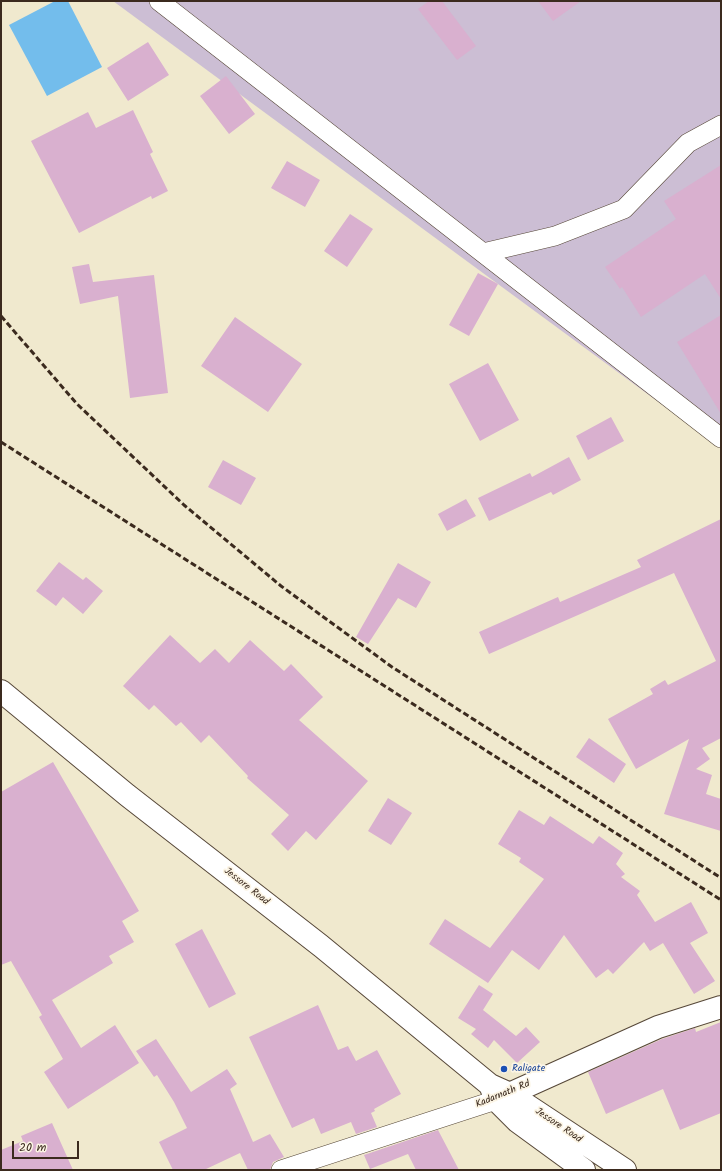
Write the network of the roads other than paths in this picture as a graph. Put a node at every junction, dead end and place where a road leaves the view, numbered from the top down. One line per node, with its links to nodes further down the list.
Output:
1 (159, 1): 3 (street)
2 (721, 125): 3 (street)
3 (483, 253): 4 (street)
4 (721, 438)
5 (1, 691): 7 (main road, Jessore Road)
6 (721, 1007): 7 (main road, Kadarnath Rd)
7 (499, 1093): 8 (street, Kadarnath Rd); 9 (main road, Jessore Road); 10 (main road, Jessore Road)
8 (281, 1170)
9 (584, 1170)
10 (625, 1170)

